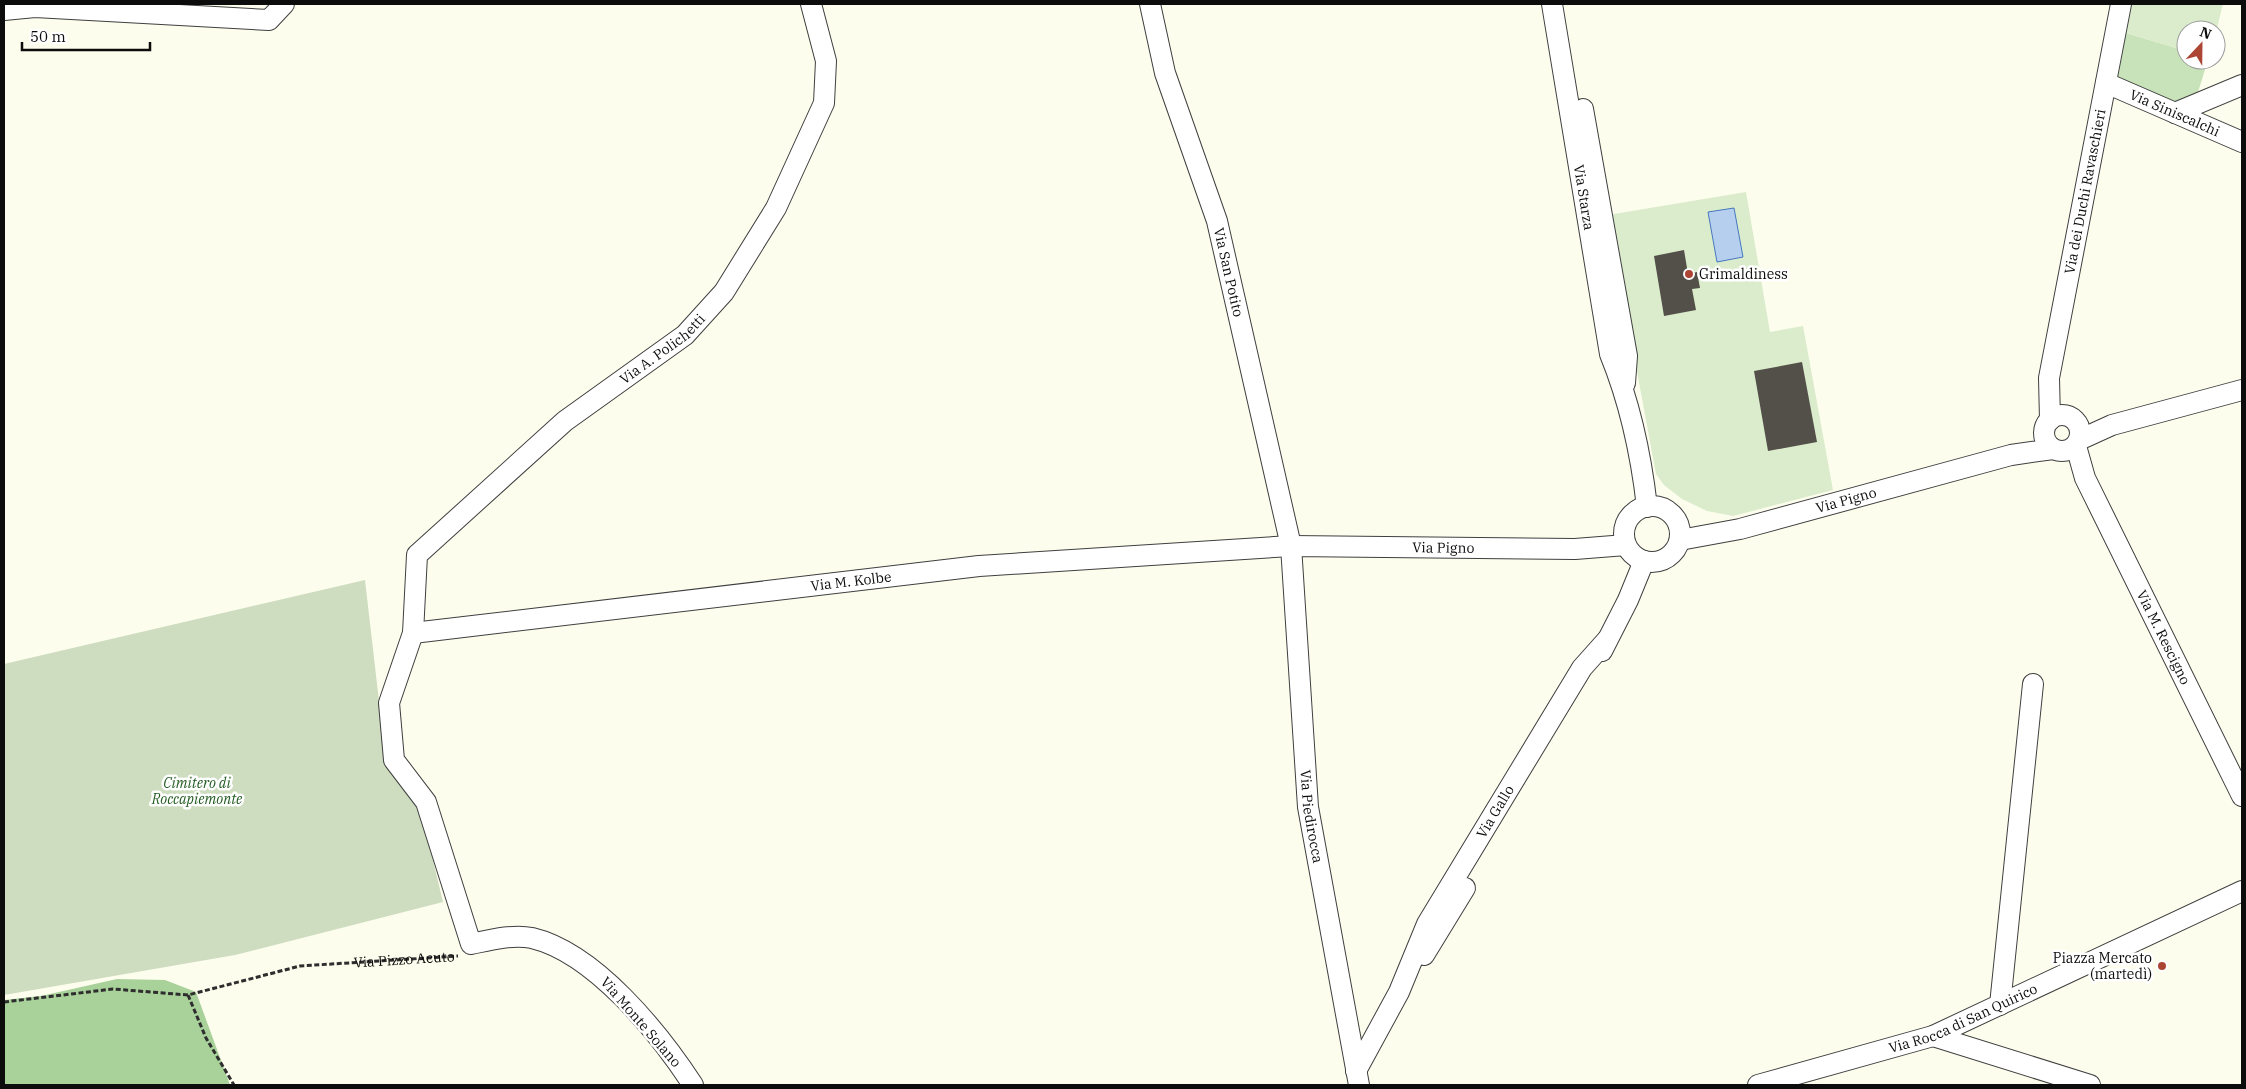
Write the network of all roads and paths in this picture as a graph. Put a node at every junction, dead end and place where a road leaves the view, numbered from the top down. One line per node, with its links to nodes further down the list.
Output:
1 (284, 4): 7 (street)
2 (811, 4): 23 (street, Via A. Polichetti)
3 (1150, 4): 21 (street, Via San Potito)
4 (1552, 4): 13 (street, Via Starza)
5 (1565, 4): 13 (street, Via Starza)
6 (2121, 4): 8 (street, Via dei Duchi Ravaschieri)
7 (4, 10)
8 (2106, 84): 10 (street, Via Siniscalchi); 12 (street, Via dei Duchi Ravaschieri)
9 (2242, 85): 10 (street)
10 (2175, 112): 11 (street, Via Siniscalchi)
11 (2242, 142)
12 (2049, 378): 15 (street, Via dei Duchi Ravaschieri); 16 (street)
13 (1625, 390): 18 (street, Via Starza)
14 (2242, 390): 16 (street, Via Pigno)
15 (2048, 423): 16 (street); 16 (street, Via dei Duchi Ravaschieri); 17 (street, Via Pigno)
16 (2069, 438): 17 (street, Via Pigno); 25 (street, Via M. Rescigno)
17 (2011, 455): 19 (street, Via Pigno)
18 (1647, 507): 19 (street); 20 (street)
19 (1680, 540): 22 (street)
20 (1626, 545): 21 (street, Via Pigno); 22 (street)
21 (1291, 546): 23 (street, Via M. Kolbe); 32 (street, Via Piedirocca)
22 (1644, 561): 32 (street, Via Gallo)
23 (412, 633): 27 (street, Via Pizzo Acuto)
24 (2033, 684): 30 (street)
25 (2242, 796)
26 (2242, 891): 30 (street, Via Rocca di San Quirico)
27 (471, 944): 28 (path, Via Pizzo Acuto); 34 (street, Via Monte Solano)
28 (188, 995): 29 (path, Via Pizzo Acuto); 33 (path)
29 (4, 1002)
30 (2000, 1005): 31 (street, Via Rocca di San Quirico)
31 (1932, 1036): 35 (street, Via Rocca di San Quirico); 36 (street)
32 (1358, 1078)
33 (234, 1085)
34 (693, 1085)
35 (1758, 1085)
36 (2090, 1085)

